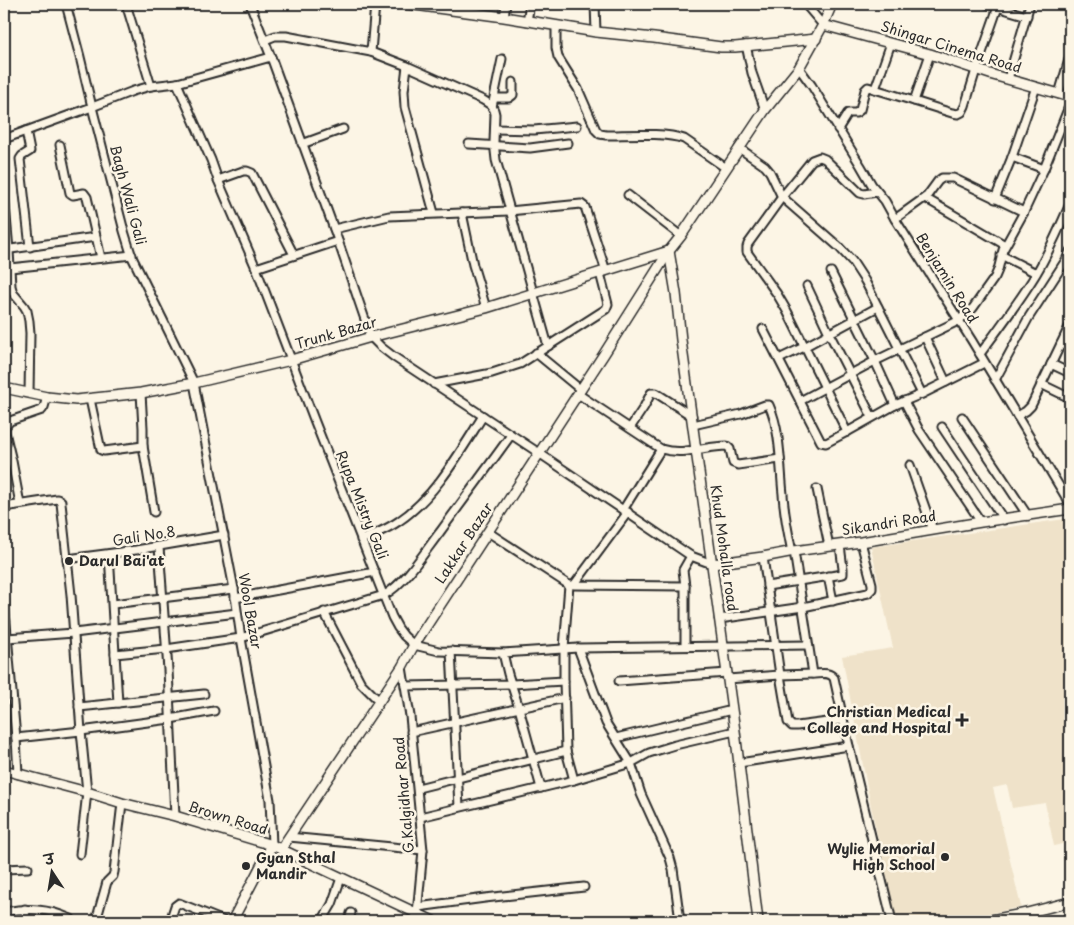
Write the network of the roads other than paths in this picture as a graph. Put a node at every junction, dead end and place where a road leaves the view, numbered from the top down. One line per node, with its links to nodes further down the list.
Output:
1 (66, 4): 46 (street, Bagh Wali Gali)
2 (126, 4): 37 (street)
3 (250, 4): 23 (street)
4 (375, 4): 26 (street)
5 (407, 4): 17 (street)
6 (506, 4): 17 (street)
7 (530, 4): 18 (street)
8 (595, 4): 21 (street)
9 (805, 4): 19 (street)
10 (832, 4): 19 (street)
11 (988, 4): 15 (street)
12 (1030, 4): 16 (street)
13 (1062, 4): 14 (street)
14 (1070, 6)
15 (998, 7): 16 (street); 33 (street)
16 (1027, 16): 34 (street)
17 (504, 17): 18 (street)
18 (527, 20): 20 (street)
19 (823, 24): 22 (street); 24 (street, Shingar Cinema Road)
20 (556, 26): 21 (street); 61 (street)
21 (596, 32): 25 (street)
22 (816, 38): 25 (street); 32 (street)
23 (264, 40): 26 (street); 29 (street)
24 (891, 43): 27 (street, Shingar Cinema Road); 39 (street)
25 (746, 46): 47 (street)
26 (371, 52): 31 (street)
27 (930, 54): 33 (street, Shingar Cinema Road); 43 (street)
28 (1070, 56): 40 (street)
29 (271, 57): 36 (street); 55 (street)
30 (502, 60): 42 (street)
31 (408, 66): 45 (street); 73 (street)
32 (799, 68): 47 (street); 51 (street, Benjamin Road)
33 (976, 70): 34 (street, Shingar Cinema Road); 43 (street)
34 (1008, 79): 38 (street, Shingar Cinema Road)
35 (513, 82): 42 (street)
36 (177, 83): 37 (street); 63 (street, Rupa Mistry Gali)
37 (151, 86): 46 (street)
38 (1036, 88): 40 (street, Shingar Cinema Road); 60 (street)
39 (875, 89): 43 (street); 51 (street)
40 (1059, 94): 41 (street, Shingar Cinema Road)
41 (1070, 97)
42 (495, 98): 45 (street)
43 (914, 101)
44 (1070, 104): 62 (street)
45 (492, 107): 50 (street)
46 (92, 108): 52 (street); 85 (street, Bagh Wali Gali)
47 (765, 110): 59 (street)
48 (577, 126): 50 (street)
49 (343, 129): 55 (street)
50 (495, 129): 58 (street)
51 (838, 129): 64 (street, Benjamin Road)
52 (26, 131): 53 (street); 81 (street)
53 (4, 139)
54 (568, 143): 58 (street)
55 (302, 144): 76 (street)
56 (469, 144): 58 (street)
57 (60, 145): 78 (street)
58 (494, 146): 71 (street)
59 (739, 148): 61 (street); 67 (street)
60 (1012, 157): 62 (street); 69 (street)
61 (726, 168): 77 (street)
62 (1044, 169): 72 (street)
63 (218, 180): 86 (street); 90 (street, Rupa Mistry Gali)
64 (877, 192): 67 (street); 75 (street, Benjamin Road)
65 (4, 194): 82 (street)
66 (628, 195): 77 (street)
67 (782, 197): 96 (street); 107 (street)
68 (925, 198): 69 (street); 75 (street); 80 (street)
69 (995, 199): 72 (street)
70 (1070, 204): 93 (street)
71 (509, 210): 74 (street); 91 (street); 95 (street)
72 (1024, 212): 80 (street)
73 (434, 213): 74 (street); 76 (street)
74 (462, 213): 97 (street)
75 (895, 219): 99 (street, Benjamin Road)
76 (334, 229): 79 (street)
77 (681, 236): 83 (street)
78 (96, 237): 81 (street); 88 (street)
79 (338, 241): 86 (street); 103 (street)
80 (1006, 245): 87 (street)
81 (30, 247): 82 (street)
82 (6, 250): 89 (street)
83 (669, 251): 91 (street, Trunk Bazar); 126 (street, Lakkar Bazar); 140 (street, Khud Mohalla road)
84 (1070, 251): 119 (street)
85 (132, 255): 88 (street); 121 (street, Bagh Wali Gali)
86 (294, 255): 90 (street)
87 (1001, 255): 93 (street); 99 (street)
88 (101, 258): 89 (street)
89 (10, 268): 127 (street)
90 (256, 268): 113 (street, Rupa Mistry Gali)
91 (603, 272): 95 (street, Trunk Bazar); 106 (street)
92 (831, 272): 98 (street)
93 (1036, 273): 111 (street)
94 (807, 286): 102 (street)
95 (533, 293): 97 (street, Trunk Bazar); 106 (street)
96 (878, 307): 98 (street); 109 (street)
97 (486, 308): 103 (street, Trunk Bazar)
98 (854, 320): 102 (street); 114 (street)
99 (958, 321): 104 (street); 111 (street, Benjamin Road)
100 (1070, 325): 105 (street)
101 (763, 329): 112 (street)
102 (829, 333): 107 (street); 118 (street)
103 (371, 337): 113 (street, Trunk Bazar); 122 (street)
104 (925, 337): 109 (street); 120 (street)
105 (1061, 344): 108 (street); 116 (street)
106 (548, 346): 110 (street)
107 (804, 347): 112 (street); 125 (street)
108 (1070, 348)
109 (900, 350): 114 (street); 129 (street)
110 (536, 353): 122 (street); 126 (street)
111 (980, 354): 115 (street, Benjamin Road)
112 (779, 359): 133 (street)
113 (291, 360): 121 (street, Trunk Bazar); 164 (street, Rupa Mistry Gali)
114 (875, 361): 118 (street); 135 (street)
115 (984, 363): 119 (street, Benjamin Road); 120 (street)
116 (1051, 364): 117 (street); 123 (street)
117 (1070, 373)
118 (850, 374): 125 (street); 138 (street)
119 (995, 380): 137 (street, Benjamin Road)
120 (946, 382): 129 (street)
121 (194, 383): 128 (street, Trunk Bazar); 163 (street, Wool Bazar)
122 (434, 384): 136 (street)
123 (1041, 384): 131 (street); 137 (street)
124 (4, 388): 127 (street, Trunk Bazar)
125 (825, 388): 133 (street); 143 (street)
126 (580, 392): 142 (street); 148 (street, Lakkar Bazar)
127 (29, 393): 130 (street, Trunk Bazar)
128 (141, 393): 132 (street, Trunk Bazar); 145 (street)
129 (922, 394): 134 (street)
130 (47, 397): 132 (street, Trunk Bazar); 152 (street)
131 (1070, 398)
132 (90, 399): 145 (street)
133 (800, 400): 143 (street)
134 (904, 401): 135 (street); 160 (street)
135 (895, 405): 138 (street)
136 (483, 416): 144 (street); 164 (street)
137 (1017, 416): 153 (street, Benjamin Road)
138 (872, 417): 143 (street)
139 (962, 417): 158 (street)
140 (692, 421): 142 (street); 147 (street, Khud Mohalla road); 149 (street)
141 (942, 427): 159 (street)
142 (630, 428): 146 (street)
143 (846, 432)
144 (512, 435): 148 (street); 182 (street)
145 (143, 446): 157 (street)
146 (661, 449): 147 (street); 156 (street)
147 (696, 450): 149 (street); 174 (street, Khud Mohalla road)
148 (539, 453): 156 (street); 162 (street, Lakkar Bazar)
149 (780, 459): 169 (street)
150 (910, 465): 161 (street)
151 (817, 489): 167 (street)
152 (20, 504): 154 (street); 173 (street)
153 (1070, 504)
154 (4, 507)
155 (1070, 509): 158 (street, Sikandri Road)
156 (626, 511): 171 (street); 178 (street)
157 (154, 512)
158 (1028, 516): 159 (street, Sikandri Road)
159 (1004, 520): 160 (street, Sikandri Road)
160 (981, 522): 161 (street, Sikandri Road)
161 (933, 530): 165 (street, Sikandri Road)
162 (488, 532): 178 (street); 198 (street, Lakkar Bazar)
163 (224, 535): 168 (street, Gali No.8); 181 (street, Wool Bazar)
164 (361, 540): 175 (street, Rupa Mistry Gali)
165 (861, 542): 166 (street, Sikandri Road); 186 (street)
166 (840, 545): 167 (street, Sikandri Road); 176 (street)
167 (829, 546): 169 (street, Sikandri Road)
168 (159, 547): 170 (street, Gali No.8); 183 (street)
169 (793, 552): 172 (street, Sikandri Road); 177 (street)
170 (110, 554): 173 (street, Gali No.8); 187 (street)
171 (691, 556): 174 (street); 179 (street)
172 (763, 557): 174 (street, Sikandri Road); 180 (street)
173 (67, 559): 195 (street)
174 (712, 564): 192 (street, Khud Mohalla road)
175 (375, 572): 182 (street, Rupa Mistry Gali); 184 (street)
176 (828, 576): 177 (street); 186 (street)
177 (799, 581): 180 (street); 188 (street)
178 (571, 585): 179 (street); 203 (street)
179 (684, 586): 202 (street)
180 (767, 586): 190 (street)
181 (234, 589): 183 (street); 184 (street, Wool Bazar)
182 (384, 595): 189 (street); 198 (street, Rupa Mistry Gali)
183 (162, 598): 187 (street); 193 (street)
184 (235, 598): 191 (street, Wool Bazar)
185 (4, 600): 196 (street)
186 (833, 601): 188 (street)
187 (113, 604): 194 (street)
188 (803, 607): 190 (street); 201 (street)
189 (324, 612): 197 (street); 221 (street)
190 (771, 612): 192 (street); 200 (street)
191 (237, 614): 193 (street); 197 (street, Wool Bazar)
192 (719, 619): 199 (street, Khud Mohalla road)
193 (164, 622): 194 (street); 205 (street)
194 (114, 628): 195 (street); 208 (street)
195 (74, 633): 196 (street); 223 (street)
196 (7, 638): 233 (street)
197 (241, 638): 205 (street); 252 (street, Wool Bazar)
198 (414, 645): 206 (street); 209 (street, Lakkar Bazar)
199 (723, 645): 200 (street); 202 (street); 212 (street, Khud Mohalla road)
200 (776, 645): 201 (street); 211 (street)
201 (808, 645): 210 (street)
202 (685, 646): 204 (street)
203 (564, 648): 204 (street); 207 (street); 213 (street)
204 (578, 648): 234 (street)
205 (166, 649): 208 (street); 219 (street)
206 (450, 651): 207 (street); 216 (street)
207 (502, 653): 215 (street)
208 (115, 654): 222 (street)
209 (402, 667): 217 (street, G.Kalgidhar Road); 221 (street, Lakkar Bazar)
210 (812, 674): 211 (street); 228 (street)
211 (780, 675): 212 (street); 228 (street)
212 (727, 676): 214 (street); 225 (street, Khud Mohalla road)
213 (564, 681): 215 (street); 220 (street)
214 (619, 681)
215 (512, 684): 216 (street); 224 (street)
216 (452, 685): 217 (street); 229 (street)
217 (405, 686): 232 (street, G.Kalgidhar Road)
218 (204, 694): 219 (street)
219 (169, 698): 222 (street); 227 (street)
220 (565, 698): 224 (street); 236 (street)
221 (379, 702): 251 (street, Lakkar Bazar)
222 (118, 703): 223 (street)
223 (80, 707): 230 (street)
224 (519, 708): 229 (street); 237 (street)
225 (732, 710): 231 (street, Khud Mohalla road); 234 (street)
226 (214, 711): 227 (street)
227 (170, 720): 230 (street); 249 (street)
228 (843, 720): 235 (street)
229 (454, 722): 232 (street); 242 (street)
230 (81, 731): 233 (street); 246 (street)
231 (736, 731): 238 (street); 239 (street, Khud Mohalla road)
232 (411, 732): 244 (street, G.Kalgidhar Road)
233 (16, 738): 241 (street)
234 (616, 738): 238 (street)
235 (849, 746): 239 (street); 275 (street)
236 (566, 751): 237 (street); 243 (street)
237 (533, 759): 242 (street); 245 (street)
238 (631, 763): 243 (street); 273 (street)
239 (739, 763): 274 (street, Khud Mohalla road)
240 (4, 770): 241 (street, Brown Road)
241 (18, 774): 246 (street, Brown Road)
242 (457, 778): 244 (street); 248 (street)
243 (574, 780): 245 (street)
244 (418, 788): 250 (street, G.Kalgidhar Road)
245 (541, 788): 248 (street)
246 (87, 792): 247 (street, Brown Road); 254 (street)
247 (122, 803): 249 (street, Brown Road); 266 (street)
248 (459, 808): 250 (street)
249 (175, 816): 252 (street, Brown Road)
250 (420, 816): 253 (street, G.Kalgidhar Road)
251 (289, 837): 252 (street, Lakkar Bazar); 253 (street)
252 (277, 847): 257 (street, Brown Road); 269 (street, Lakkar Bazar)
253 (423, 850): 263 (street, G.Kalgidhar Road)
254 (80, 854)
255 (28, 868): 256 (street)
256 (4, 869)
257 (341, 878): 263 (street, Brown Road); 270 (street)
258 (584, 887): 263 (street)
259 (1070, 902): 276 (street)
260 (25, 910): 261 (street); 264 (street); 265 (street)
261 (4, 912)
262 (351, 913): 271 (street)
263 (417, 914): 272 (street, Brown Road)
264 (66, 919)
265 (26, 921)
266 (96, 921)
267 (170, 921): 268 (street)
268 (224, 921)
269 (232, 921)
270 (322, 921)
271 (349, 921)
272 (433, 921)
273 (680, 921)
274 (758, 921)
275 (892, 921)
276 (986, 921)

